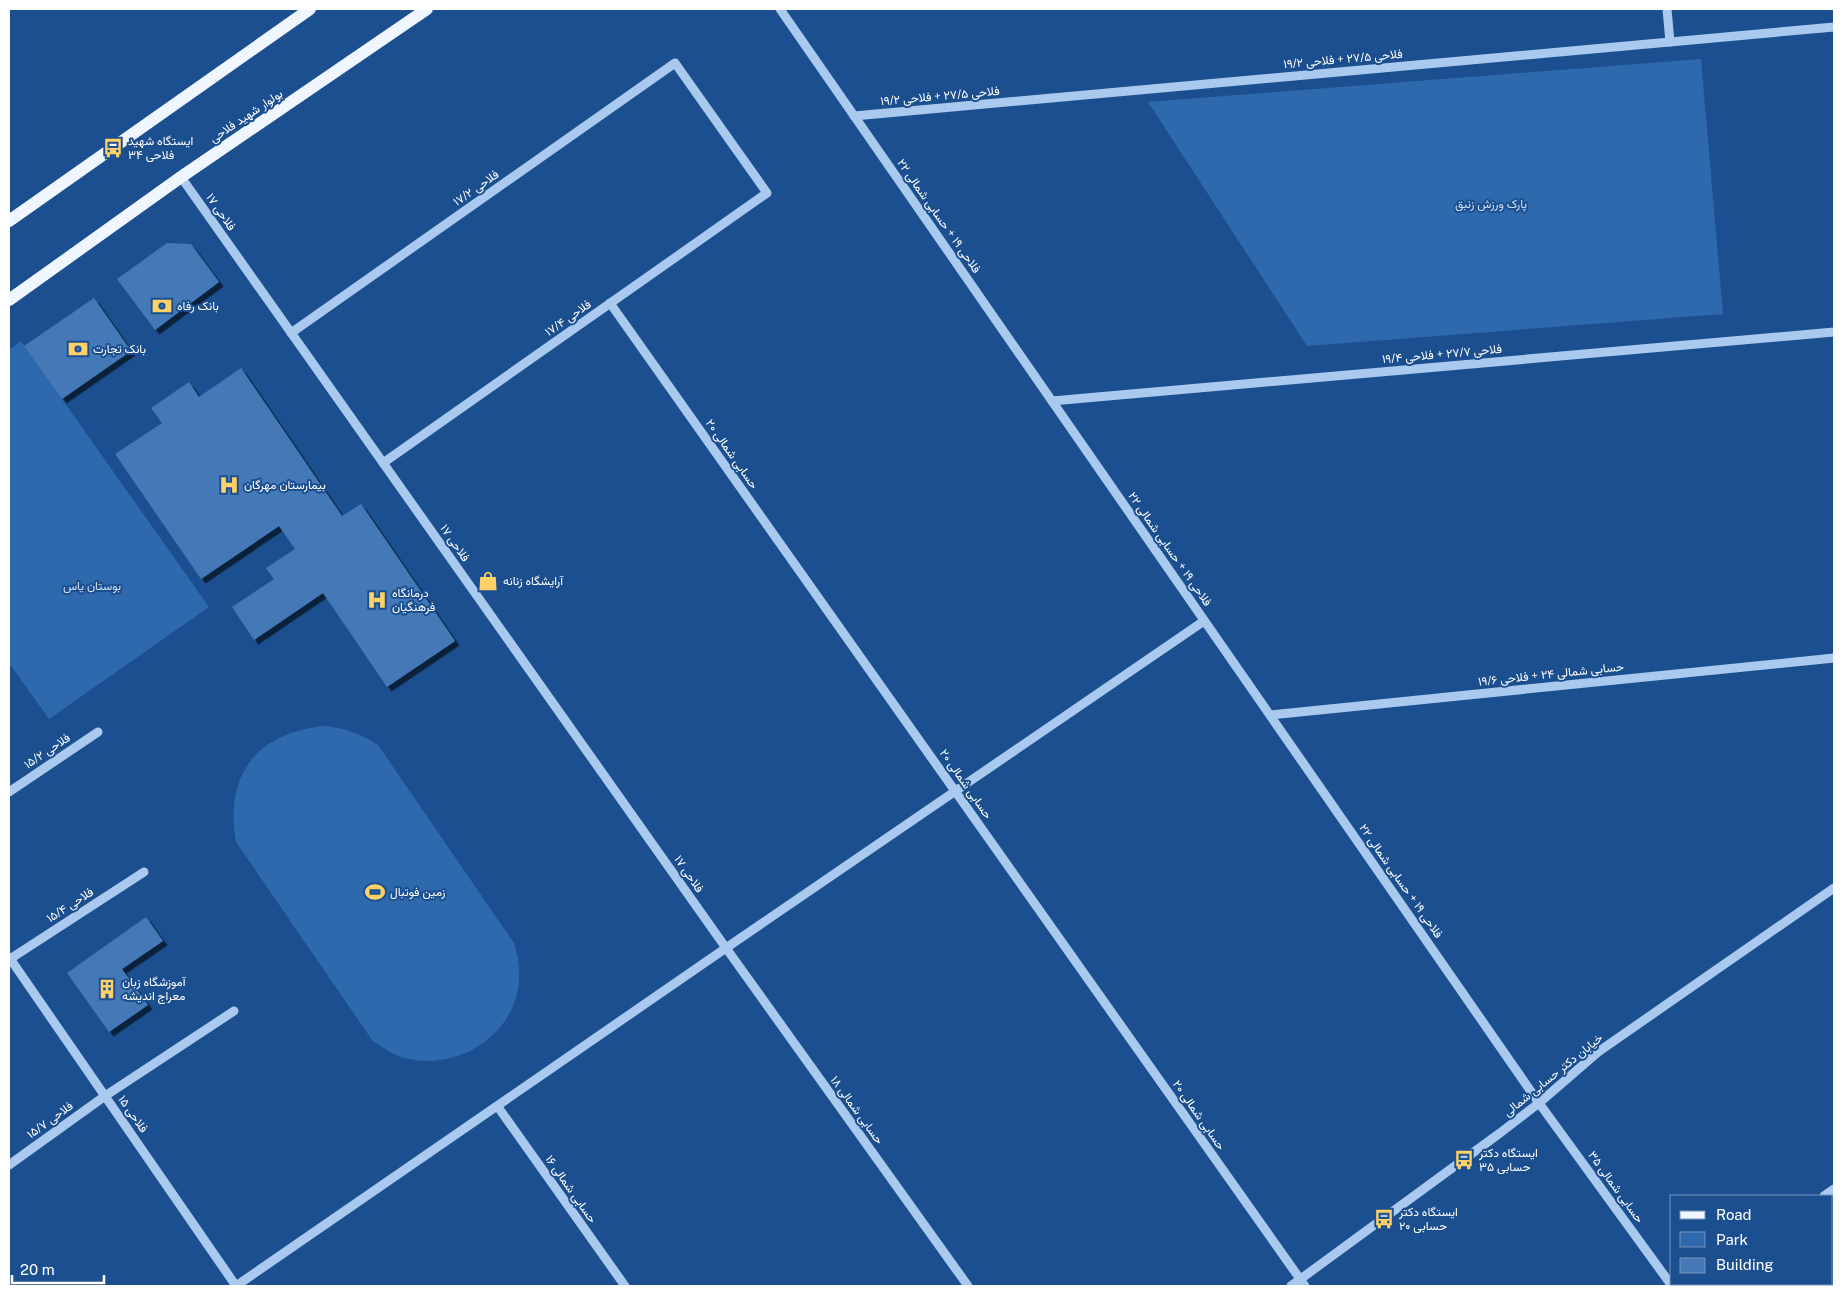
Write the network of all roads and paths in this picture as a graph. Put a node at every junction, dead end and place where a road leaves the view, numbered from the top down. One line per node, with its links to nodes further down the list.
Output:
1 (310, 9): 10 (main road)
2 (427, 9): 9 (main road, بولوار شهید فلاحی)
3 (780, 9): 8 (street, فلاحی ۱۹ + حسابی شمالی ۲۲)
4 (1667, 9): 6 (street)
5 (1834, 28): 6 (street, فلاحی ۲۷/۵ + فلاحی ۱۹/۲)
6 (1670, 42): 8 (street, فلاحی ۲۷/۵ + فلاحی ۱۹/۲)
7 (675, 63): 12 (street, فلاحی ۱۷/۴); 14 (street, فلاحی ۱۷/۲)
8 (854, 116): 15 (street, فلاحی ۱۹ + حسابی شمالی ۲۲)
9 (181, 176): 11 (main road, بولوار شهید فلاحی); 14 (street, فلاحی ۱۷)
10 (9, 221)
11 (9, 300)
12 (610, 304): 16 (street, فلاحی ۱۷/۴); 22 (street, حسابی شمالی ۲۰)
13 (1834, 332): 15 (street, فلاحی ۲۷/۷ + فلاحی ۱۹/۴)
14 (290, 333): 16 (street, فلاحی ۱۷)
15 (1052, 401): 17 (street, فلاحی ۱۹ + حسابی شمالی ۲۲)
16 (383, 463): 25 (street, فلاحی ۱۷)
17 (1204, 621): 19 (street, فلاحی ۱۹ + حسابی شمالی ۲۲); 22 (street)
18 (1834, 658): 19 (street, حسابی شمالی ۲۴ + فلاحی ۱۹/۶)
19 (1270, 715): 29 (street, فلاحی ۱۹ + حسابی شمالی ۲۲)
20 (98, 732): 21 (street, فلاحی ۱۵/۲)
21 (9, 792)
22 (956, 792): 25 (street); 32 (street, حسابی شمالی ۲۰)
23 (144, 872): 26 (street, فلاحی ۱۵/۴)
24 (1834, 888): 29 (street, خیابان دکتر حسابی شمالی)
25 (726, 948): 30 (street); 36 (street, حسابی شمالی ۱۸)
26 (9, 958): 28 (street, فلاحی ۱۵)
27 (234, 1011): 28 (street, فلاحی ۱۵/۷)
28 (105, 1096): 31 (street, فلاحی ۱۵/۷); 34 (street, فلاحی ۱۵)
29 (1539, 1103): 32 (street, خیابان دکتر حسابی شمالی); 33 (street, حسابی شمالی ۳۵)
30 (498, 1107): 34 (street); 35 (street, حسابی شمالی ۱۶)
31 (9, 1165)
32 (1303, 1283): 37 (street, خیابان دکتر حسابی شمالی)
33 (1670, 1283)
34 (236, 1286)
35 (625, 1286)
36 (968, 1286)
37 (1291, 1286)

